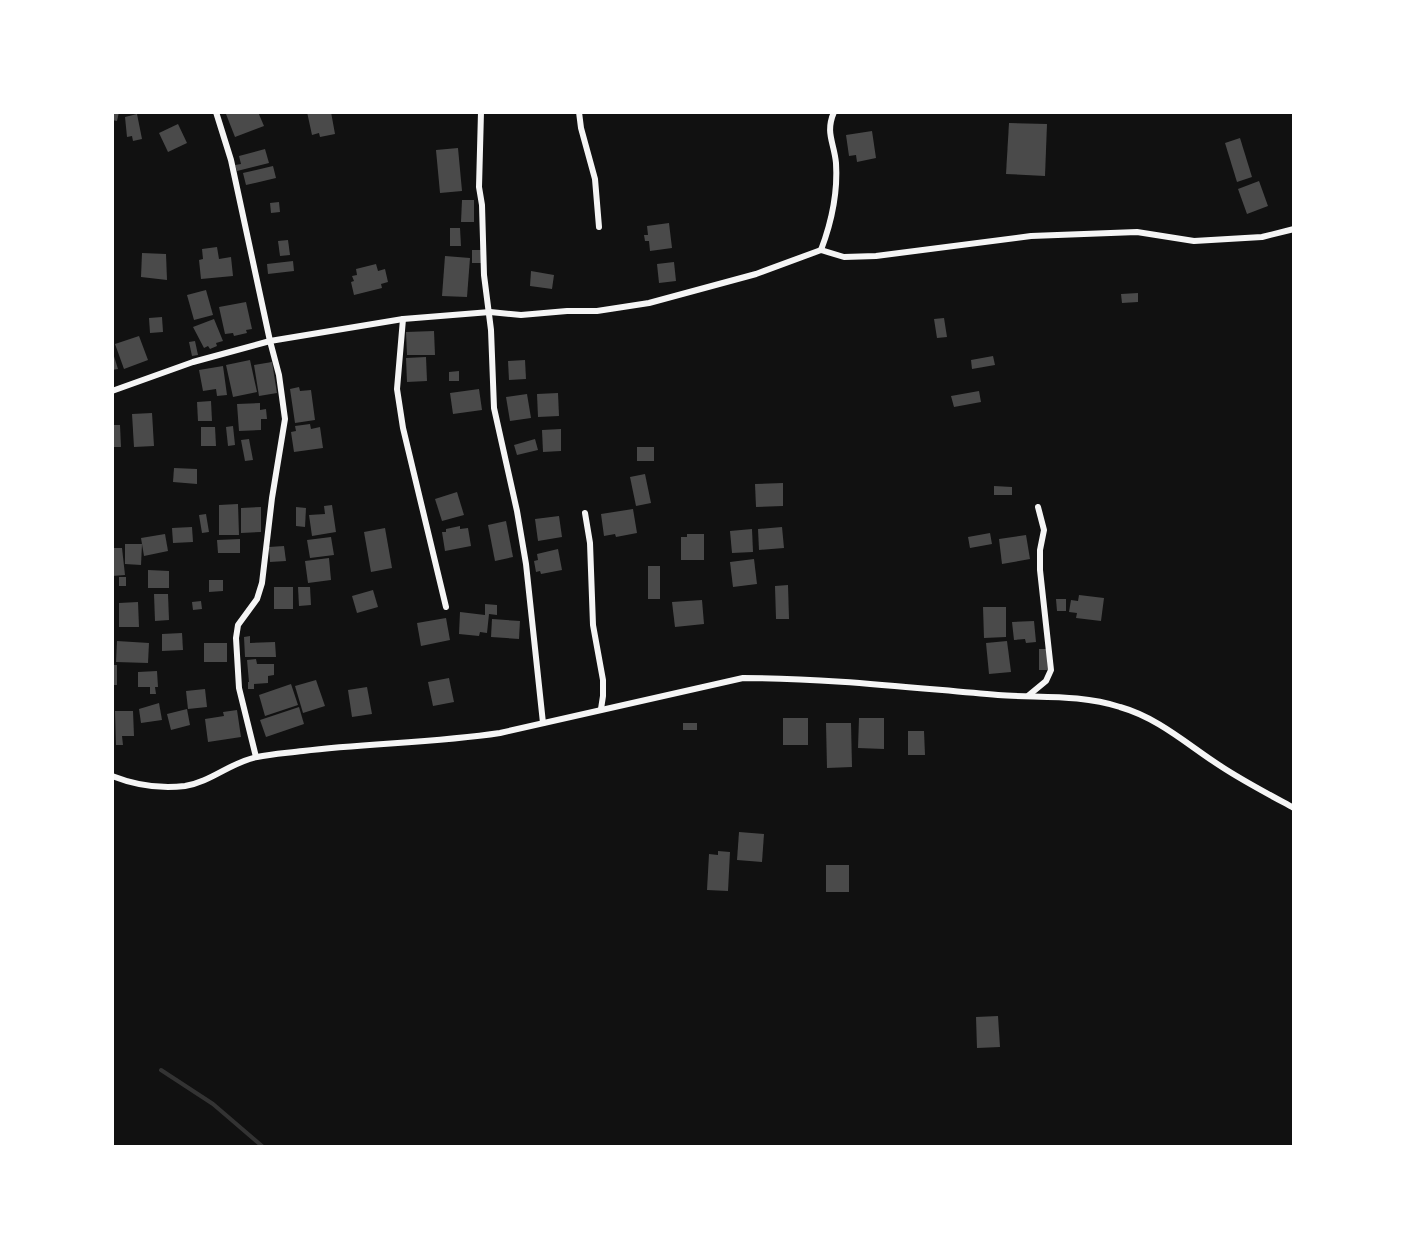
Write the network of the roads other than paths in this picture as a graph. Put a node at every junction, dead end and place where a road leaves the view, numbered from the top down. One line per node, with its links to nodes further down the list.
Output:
1 (216, 112): 10 (street)
2 (481, 112): 8 (street)
3 (579, 112): 5 (street)
4 (834, 112): 7 (street)
5 (599, 227)
6 (1293, 229): 7 (street)
7 (821, 250): 8 (street)
8 (490, 312): 9 (street); 17 (street)
9 (403, 319): 10 (street); 14 (street)
10 (270, 341): 11 (street); 18 (street)
11 (112, 391)
12 (1038, 507): 15 (street)
13 (585, 513): 16 (street)
14 (446, 607)
15 (1029, 696): 16 (street); 20 (street)
16 (601, 709): 17 (street)
17 (543, 723): 18 (street)
18 (256, 757): 19 (street)
19 (112, 777)
20 (1293, 808)

